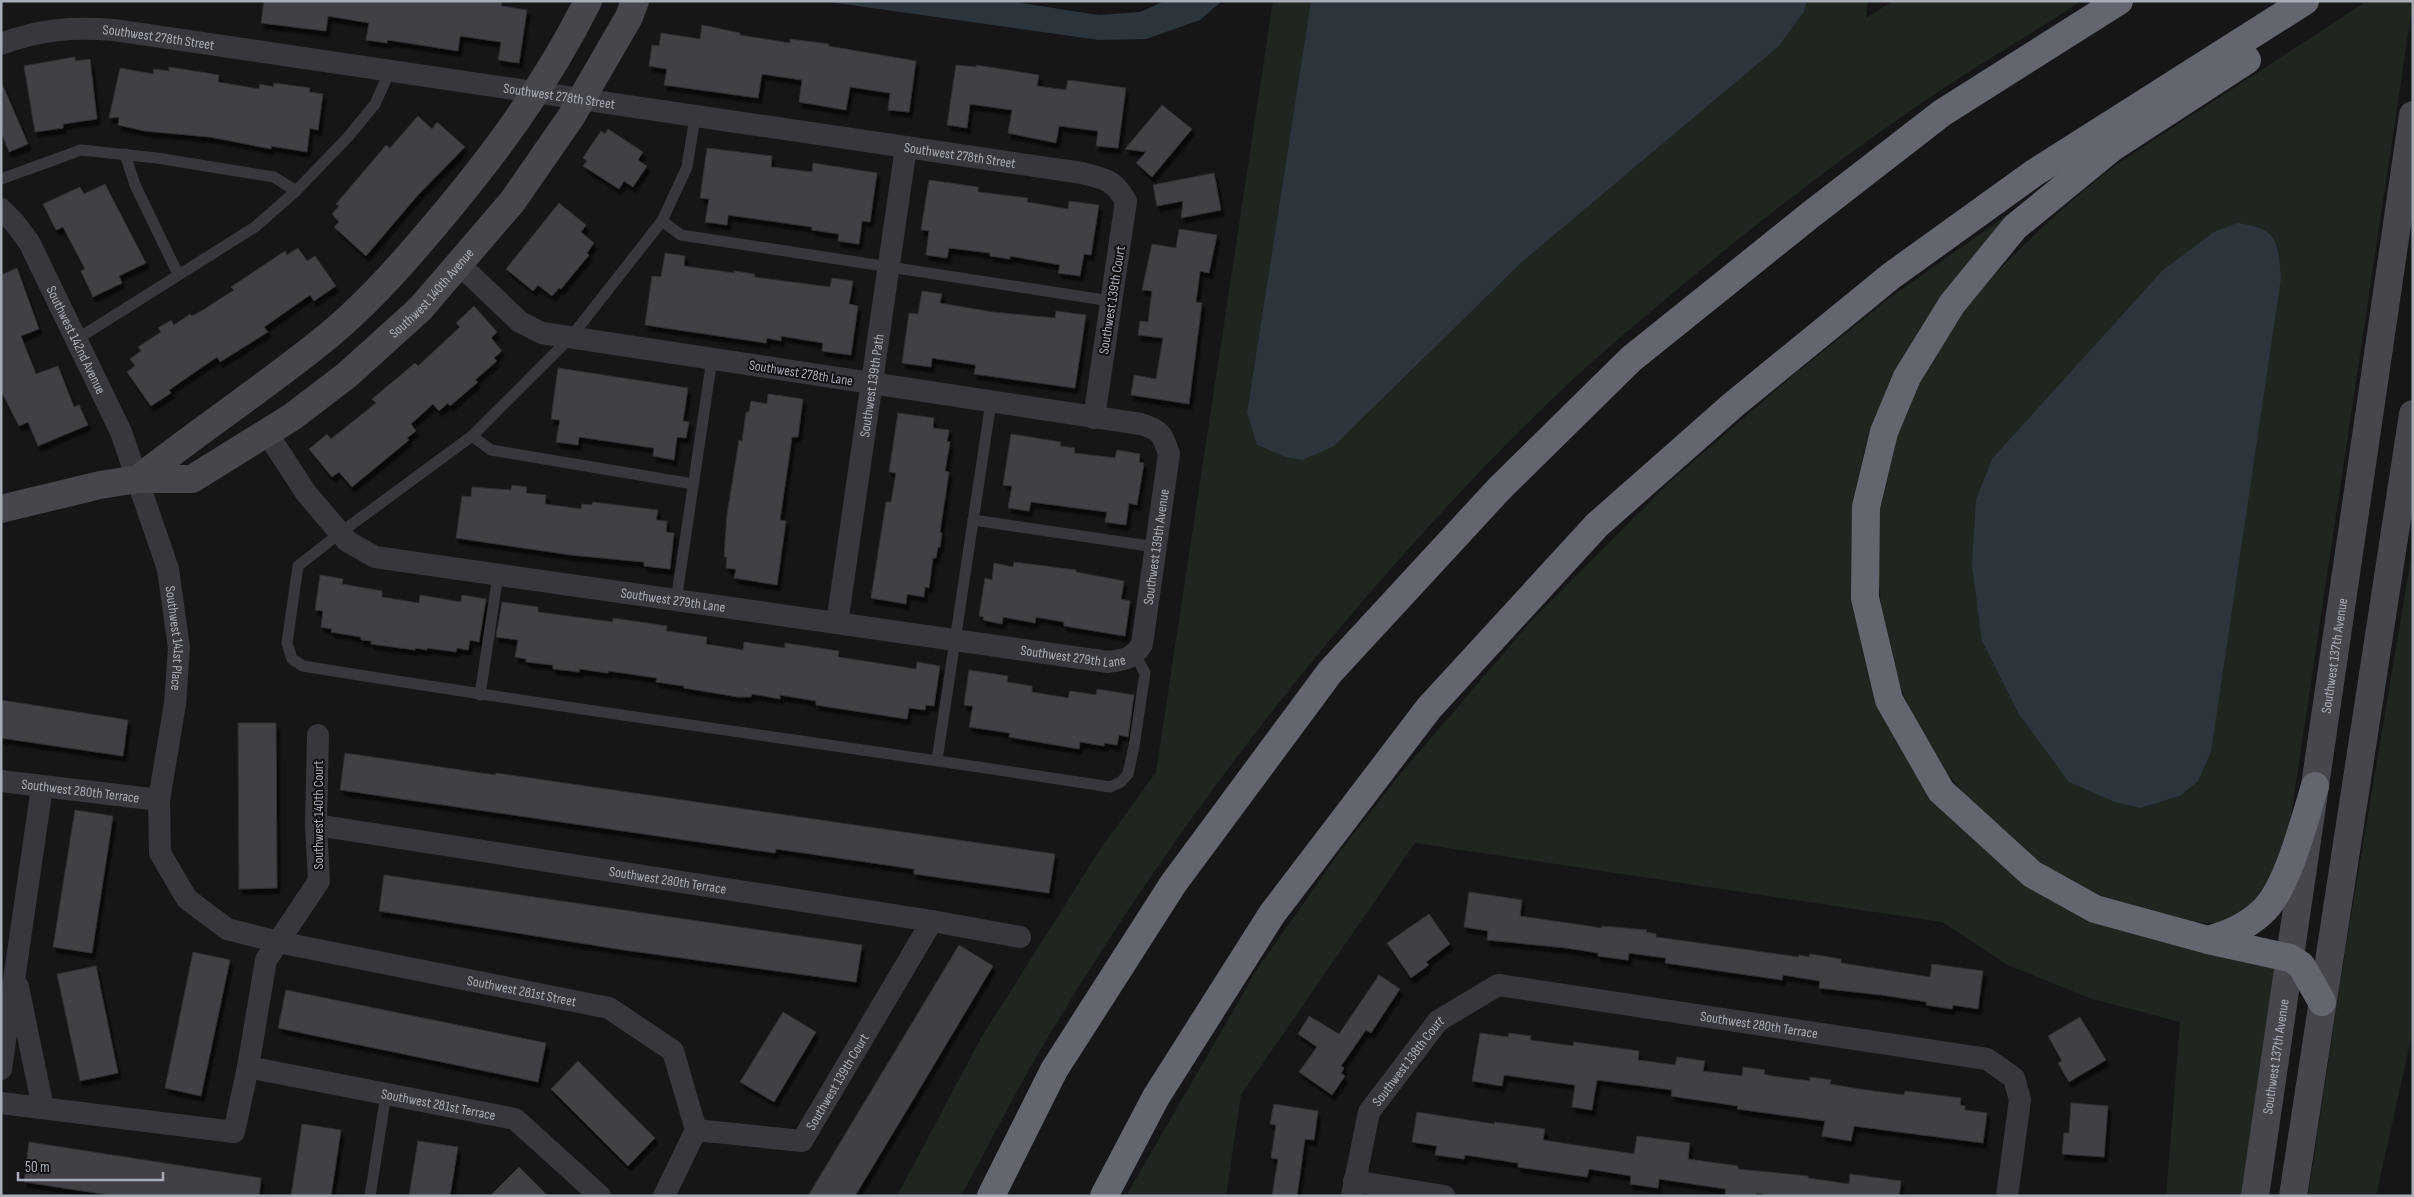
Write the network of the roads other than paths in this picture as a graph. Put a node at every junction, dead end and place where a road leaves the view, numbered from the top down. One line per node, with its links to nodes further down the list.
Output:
1 (588, 1): 8 (main road, Southwest 140th Avenue)
2 (635, 1): 9 (main road, Southwest 140th Avenue)
3 (2119, 1): 70 (highway)
4 (2305, 1): 71 (highway)
5 (2323, 1): 54 (highway)
6 (1, 44): 7 (street, Southwest 278th Street)
7 (390, 71): 8 (street, Southwest 278th Street); 16 (lane)
8 (537, 93): 9 (street, Southwest 278th Street); 33 (main road, Southwest 140th Avenue)
9 (582, 98): 11 (street, Southwest 278th Street); 19 (main road, Southwest 140th Avenue)
10 (2413, 115): 48 (main road, Southwest 137th Avenue)
11 (695, 117): 12 (street, Southwest 278th Street); 18 (lane)
12 (906, 147): 15 (street, Southwest 278th Street); 20 (street, Southwest 139th Path)
13 (125, 154): 14 (lane); 16 (lane); 21 (lane)
14 (1, 178)
15 (1116, 185): 22 (street, Southwest 139th Court)
16 (296, 191): 21 (lane)
17 (1, 209): 24 (street, Southwest 142nd Avenue)
18 (662, 222): 20 (lane); 23 (lane)
19 (459, 264): 23 (street, Southwest 278th Lane); 30 (main road, Southwest 140th Avenue)
20 (889, 267): 22 (lane); 26 (street, Southwest 139th Path)
21 (178, 274): 24 (lane)
22 (1112, 301): 29 (street, Southwest 139th Court)
23 (571, 337): 25 (street, Southwest 278th Lane); 31 (lane)
24 (77, 339): 33 (street, Southwest 142nd Avenue)
25 (712, 359): 26 (street, Southwest 278th Lane); 34 (lane)
26 (872, 384): 27 (street, Southwest 278th Lane); 41 (street, Southwest 139th Path)
27 (991, 402): 29 (street, Southwest 278th Lane); 36 (lane)
28 (2413, 414): 59 (main road)
29 (1094, 418): 32 (street, Southwest 278th Lane)
30 (266, 433): 33 (main road, Southwest 140th Avenue); 37 (street, Southwest 279th Lane)
31 (472, 436): 34 (lane); 37 (lane)
32 (1164, 437): 38 (street, Southwest 139th Avenue)
33 (138, 479): 35 (main road, Southwest 140th Avenue); 50 (street, Southwest 141st Place)
34 (693, 484): 40 (lane)
35 (1, 509)
36 (973, 520): 38 (lane); 42 (lane)
37 (340, 533): 39 (street, Southwest 279th Lane); 44 (lane)
38 (1156, 547): 43 (street, Southwest 139th Avenue)
39 (498, 575): 40 (street, Southwest 279th Lane); 44 (lane)
40 (676, 601): 41 (street, Southwest 279th Lane)
41 (837, 623): 42 (street, Southwest 279th Lane)
42 (955, 640): 43 (street, Southwest 279th Lane); 46 (lane)
43 (1135, 655): 46 (lane)
44 (480, 695): 46 (lane)
45 (318, 735): 51 (street, Southwest 140th Court)
46 (936, 760)
47 (1, 781): 49 (street, Southwest 280th Terrace)
48 (2315, 786): 54 (highway); 56 (main road, Southwest 137th Avenue)
49 (42, 787): 50 (street, Southwest 280th Terrace); 57 (street)
50 (159, 800): 55 (street, Southwest 281st Street)
51 (316, 825): 52 (street, Southwest 280th Terrace); 55 (street, Southwest 140th Court)
52 (932, 921): 53 (street, Southwest 280th Terrace); 65 (street, Southwest 139th Court)
53 (1020, 937)
54 (2208, 940): 56 (highway)
55 (278, 942): 60 (street); 65 (street, Southwest 281st Street)
56 (2290, 958): 59 (highway); 74 (main road, Southwest 137th Avenue)
57 (14, 969): 61 (street); 64 (street)
58 (1498, 985): 66 (street, Southwest 138th Court); 73 (street, Southwest 280th Terrace)
59 (2322, 1002): 75 (main road)
60 (248, 1068): 62 (street, Southwest 281st Terrace); 64 (street)
61 (1, 1069)
62 (386, 1094): 67 (lane); 68 (street, Southwest 281st Terrace)
63 (1, 1103): 64 (street)
64 (43, 1108)
65 (696, 1130): 69 (street)
66 (1353, 1189): 72 (street)
67 (370, 1196)
68 (600, 1196)
69 (664, 1196)
70 (991, 1196)
71 (1104, 1196)
72 (1444, 1196)
73 (2007, 1196)
74 (2254, 1196)
75 (2293, 1196)

